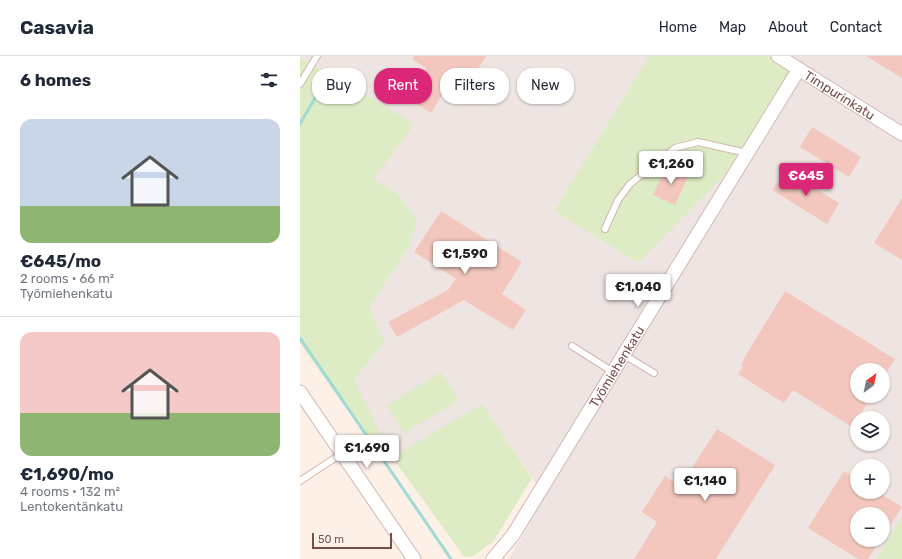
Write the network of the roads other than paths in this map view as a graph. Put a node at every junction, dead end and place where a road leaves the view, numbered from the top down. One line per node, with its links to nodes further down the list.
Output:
1 (317, 56): 4 (lane)
2 (778, 56): 3 (street, Timpurinkatu)
3 (799, 69): 5 (street, Timpurinkatu); 6 (street, Työmiehenkatu)
4 (300, 84)
5 (902, 134)
6 (747, 153): 7 (lane); 9 (street, Työmiehenkatu)
7 (605, 229)
8 (572, 346): 10 (lane)
9 (624, 355): 10 (street, Työmiehenkatu); 11 (lane)
10 (613, 372): 16 (street, Työmiehenkatu)
11 (654, 373)
12 (300, 392): 13 (street)
13 (341, 454): 14 (lane); 15 (street)
14 (300, 481)
15 (414, 559)
16 (493, 559)

